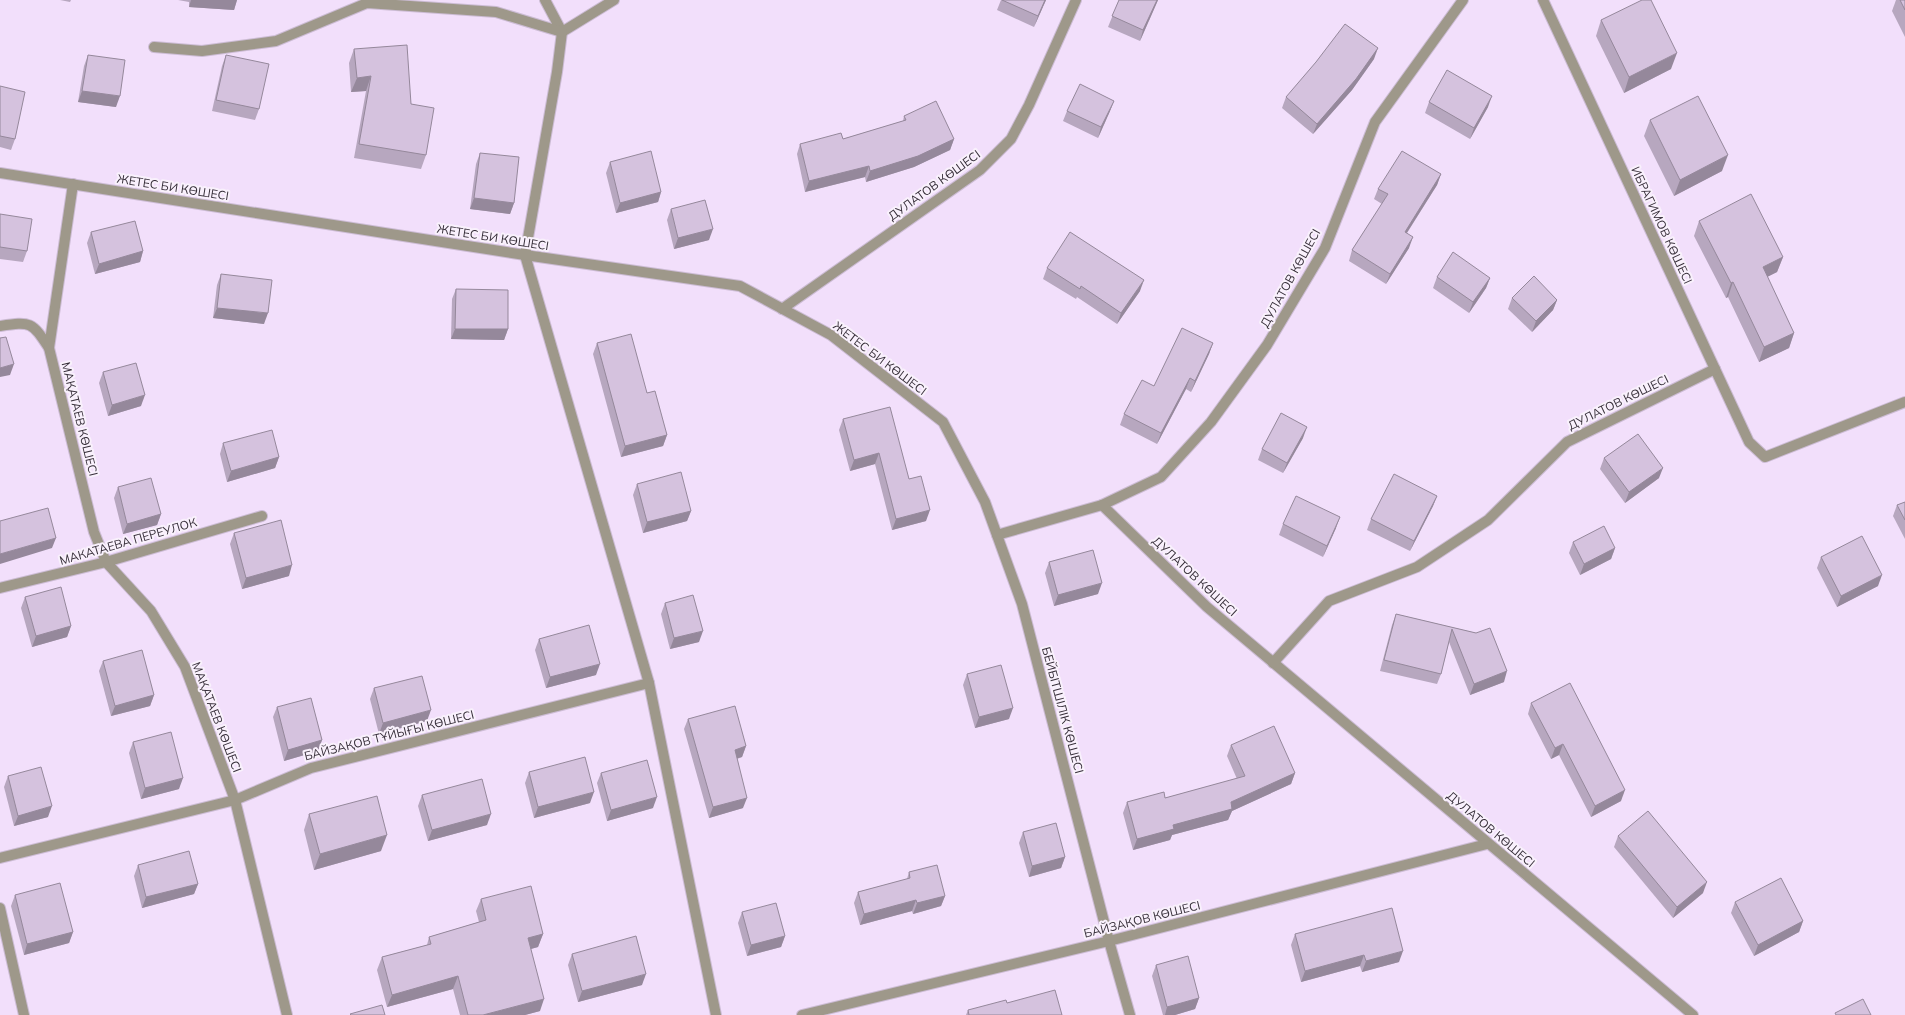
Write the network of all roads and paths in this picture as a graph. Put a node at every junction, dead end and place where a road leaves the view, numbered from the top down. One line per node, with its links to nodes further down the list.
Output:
1 (545, 0): 6 (street)
2 (614, 0): 6 (street)
3 (1076, 0): 11 (street, ДУЛАТОВ КӨШЕСІ)
4 (1463, 0): 17 (street, ДУЛАТОВ КӨШЕСІ)
5 (1543, 0): 14 (street, ИБРАГИМОВ КӨШЕСІ)
6 (562, 32): 7 (street); 10 (street)
7 (154, 47)
8 (0, 173): 9 (street, ЖЕТЕС БИ КӨШЕСІ)
9 (72, 184): 10 (street, ЖЕТЕС БИ КӨШЕСІ); 13 (street)
10 (525, 255): 11 (street, ЖЕТЕС БИ КӨШЕСІ); 23 (street)
11 (782, 309): 16 (street, ЖЕТЕС БИ КӨШЕСІ)
12 (0, 326): 13 (street, МАҚАТАЕВ КӨШЕСІ)
13 (49, 348): 20 (street, МАҚАТАЕВ КӨШЕСІ)
14 (1715, 369): 15 (street, ИБРАГИМОВ КӨШЕСІ); 22 (street, ДУЛАТОВ КӨШЕСІ)
15 (1905, 402)
16 (943, 422): 19 (street, БЕЙБІТШІЛІК КӨШЕСІ)
17 (1102, 505): 19 (street, ДУЛАТОВ КӨШЕСІ); 22 (street, ДУЛАТОВ КӨШЕСІ)
18 (262, 516): 20 (street, МАКАТАЕВА ПЕРЕУЛОК)
19 (997, 535): 28 (street, БЕЙБІТШІЛІК КӨШЕСІ)
20 (106, 562): 21 (street, МАКАТАЕВА ПЕРЕУЛОК); 24 (street, МАҚАТАЕВ КӨШЕСІ)
21 (0, 588)
22 (1273, 664): 25 (street, ДУЛАТОВ КӨШЕСІ)
23 (649, 683): 24 (street, БАЙЗАҚОВ ТҰЙЫҒЫ КӨШЕСІ); 31 (street)
24 (235, 800): 26 (street, БАЙЗАҚОВ ТҰЙЫҒЫ КӨШЕСІ); 30 (street, МАҚАТАЕВ КӨШЕСІ)
25 (1487, 844): 28 (street, БАЙЗАҚОВ КӨШЕСІ); 34 (street, ДУЛАТОВ КӨШЕСІ)
26 (0, 858)
27 (0, 908): 29 (street)
28 (1109, 940): 32 (street, БАЙЗАҚОВ КӨШЕСІ); 33 (street, БЕЙБІТШІЛІК КӨШЕСІ)
29 (24, 1015)
30 (287, 1015)
31 (716, 1015)
32 (802, 1015)
33 (1130, 1015)
34 (1693, 1015)

